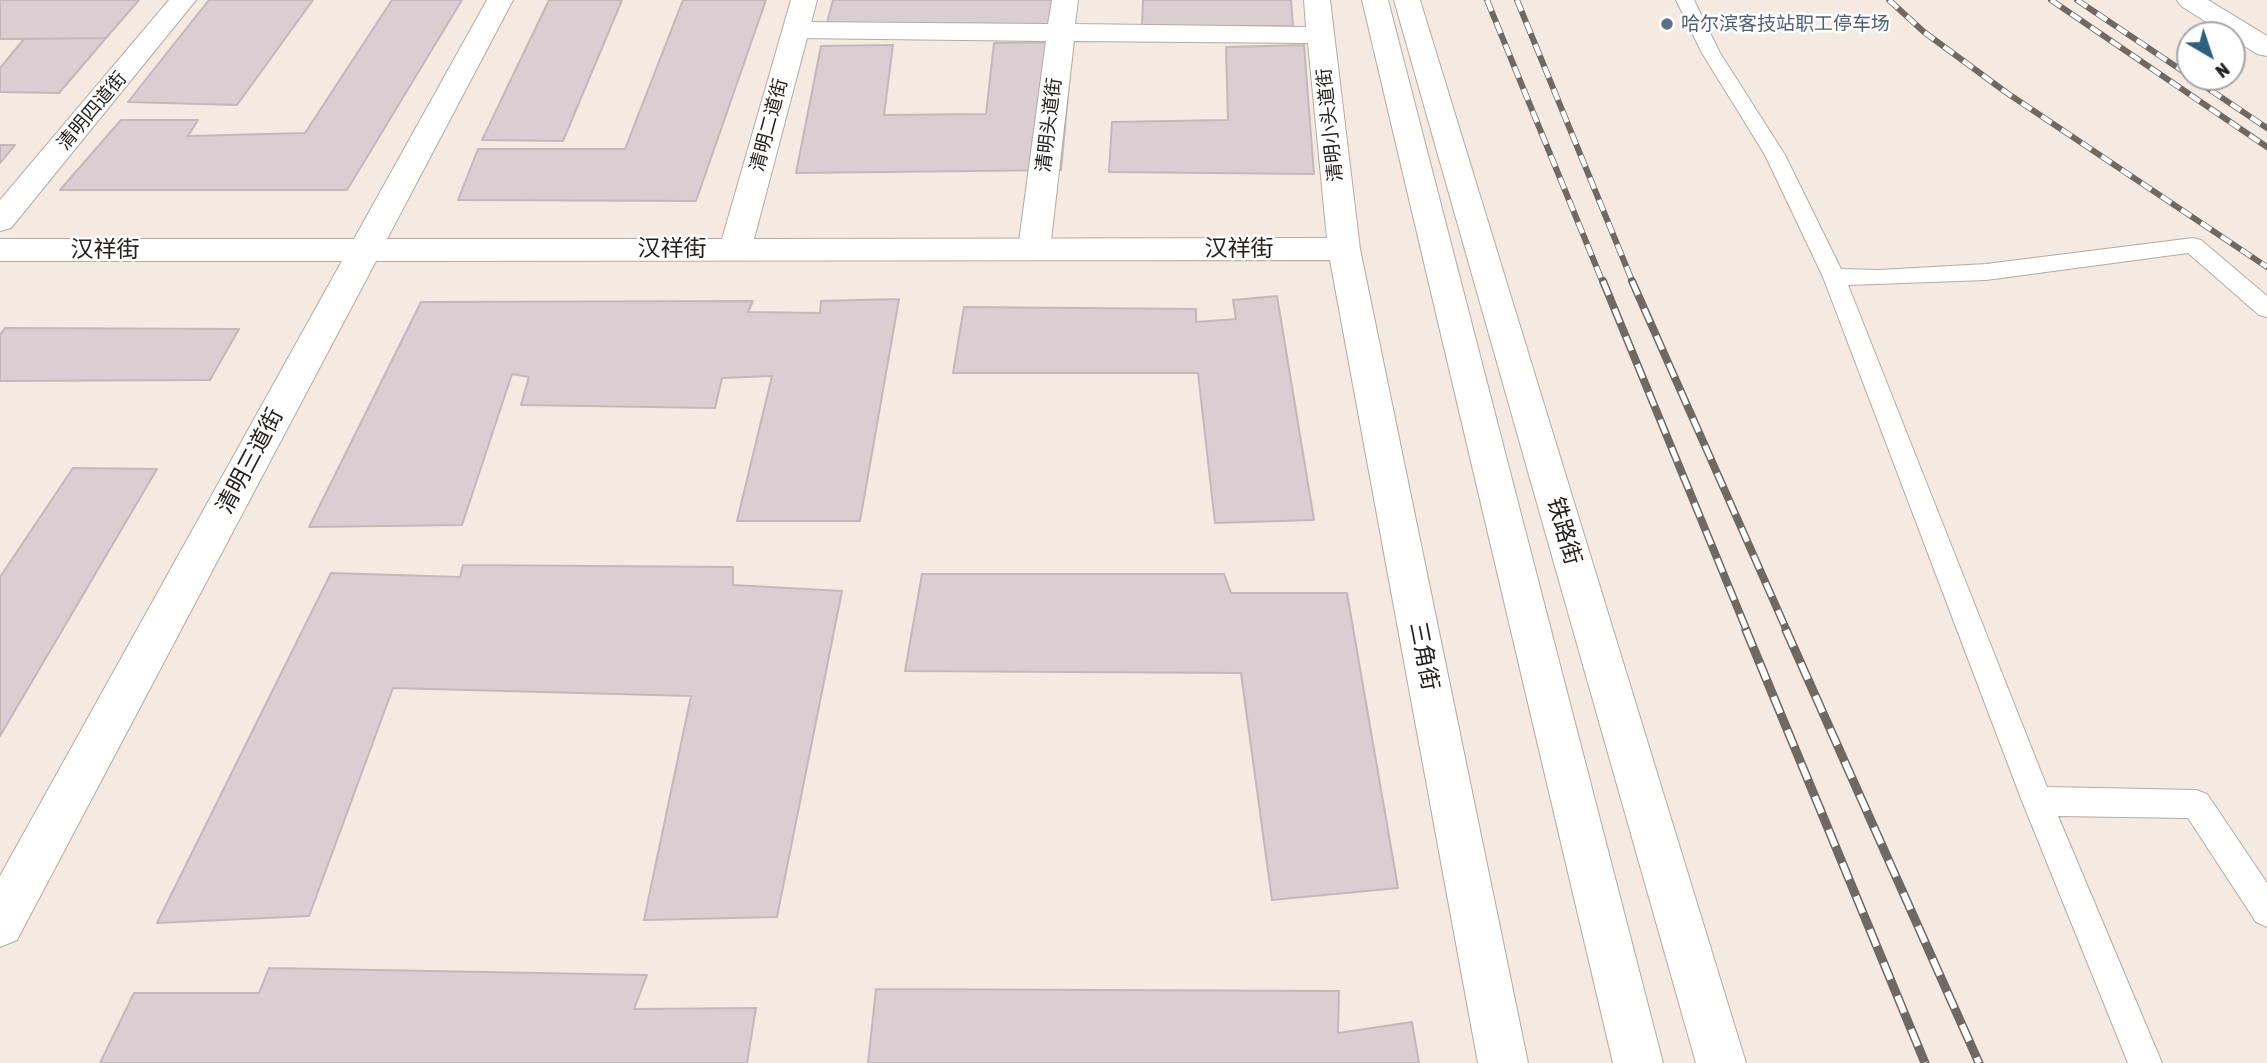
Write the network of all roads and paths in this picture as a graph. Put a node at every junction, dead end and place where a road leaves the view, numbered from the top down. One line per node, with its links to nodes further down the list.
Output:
1 (183, 0): 14 (street, 清明四道街)
2 (500, 0): 19 (street, 清明三道街)
3 (804, 0): 10 (street, 清明二道街)
4 (1065, 0): 11 (street, 清明头道街)
5 (1317, 0): 12 (street, 清明小头道街)
6 (1375, 0): 26 (street)
7 (1407, 0): 27 (street, 铁路街)
8 (1685, 0): 20 (lane)
9 (2190, 0): 13 (street)
10 (796, 30): 11 (street); 15 (street, 清明二道街)
11 (1061, 32): 12 (street); 16 (street, 清明头道街)
12 (1320, 35): 17 (street, 清明小头道街)
13 (2267, 48)
14 (0, 221)
15 (735, 249): 16 (street, 汉祥街); 19 (street, 汉祥街)
16 (1034, 249): 17 (street, 汉祥街)
17 (1344, 249): 25 (street, 三角街)
18 (0, 250): 19 (street, 汉祥街)
19 (365, 250): 24 (street, 清明三道街)
20 (1834, 277): 21 (lane); 22 (lane)
21 (2267, 309)
22 (2037, 802): 23 (lane); 28 (lane)
23 (2267, 911)
24 (0, 923)
25 (1503, 1063)
26 (1638, 1063)
27 (1721, 1063)
28 (2145, 1063)

